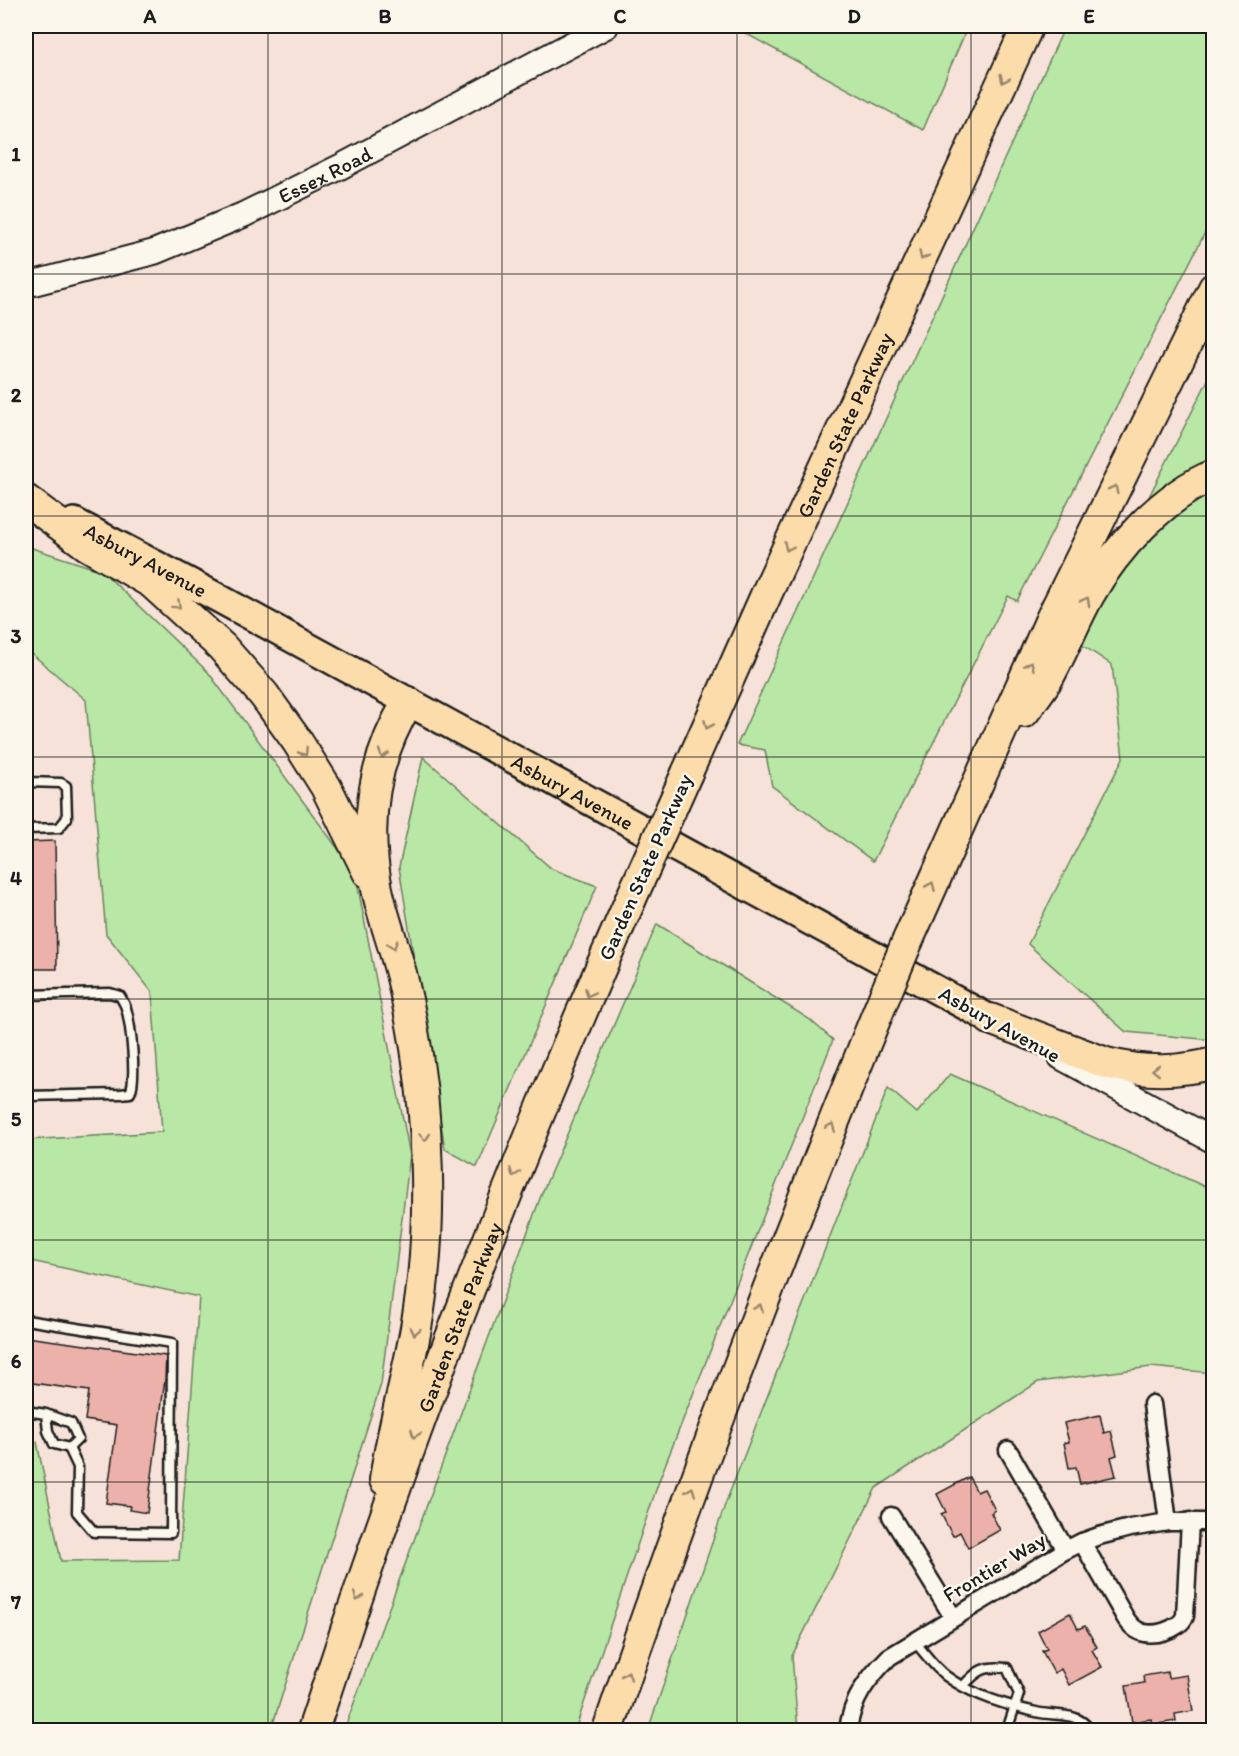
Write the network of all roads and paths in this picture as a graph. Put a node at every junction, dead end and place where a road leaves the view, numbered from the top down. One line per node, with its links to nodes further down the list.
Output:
1 (606, 26): 3 (street, Essex Road)
2 (1029, 26): 27 (highway, Garden State Parkway, one-way to 27, bridge)
3 (26, 285)
4 (1214, 288): 8 (highway, one-way to 4)
5 (1214, 475): 8 (highway, one-way to 5)
6 (26, 498): 7 (main road, Asbury Avenue); 11 (highway, one-way to 11)
7 (408, 702): 11 (highway, one-way to 11); 13 (main road, Asbury Avenue)
8 (979, 776): 35 (highway, one-way to 8, bridge)
9 (26, 782): 10 (lane)
10 (26, 828)
11 (377, 890): 27 (highway, one-way to 27)
12 (26, 995): 15 (lane)
13 (990, 1019): 14 (highway, one-way to 13); 16 (street, Asbury Avenue)
14 (1214, 1063)
15 (26, 1096)
16 (1214, 1141)
17 (26, 1320): 21 (lane)
18 (1152, 1404): 25 (street)
19 (26, 1411): 20 (lane)
20 (46, 1414): 21 (lane); 21 (lane)
21 (69, 1448)
22 (1008, 1450): 29 (street)
23 (891, 1516): 30 (street)
24 (1190, 1521): 25 (street, Frontier Way); 26 (street, Frontier Way); 28 (street)
25 (1168, 1522): 28 (street, Frontier Way)
26 (1214, 1522)
27 (377, 1542): 34 (highway, Garden State Parkway, one-way to 34)
28 (1082, 1542): 29 (street, Frontier Way)
29 (1066, 1550): 30 (street, Frontier Way)
30 (953, 1617): 31 (street, Frontier Way)
31 (914, 1641): 32 (lane); 36 (street, Frontier Way)
32 (963, 1686): 33 (lane); 33 (lane)
33 (1014, 1707): 37 (lane); 38 (lane)
34 (313, 1731)
35 (608, 1731)
36 (848, 1731)
37 (1007, 1731)
38 (1089, 1731)

